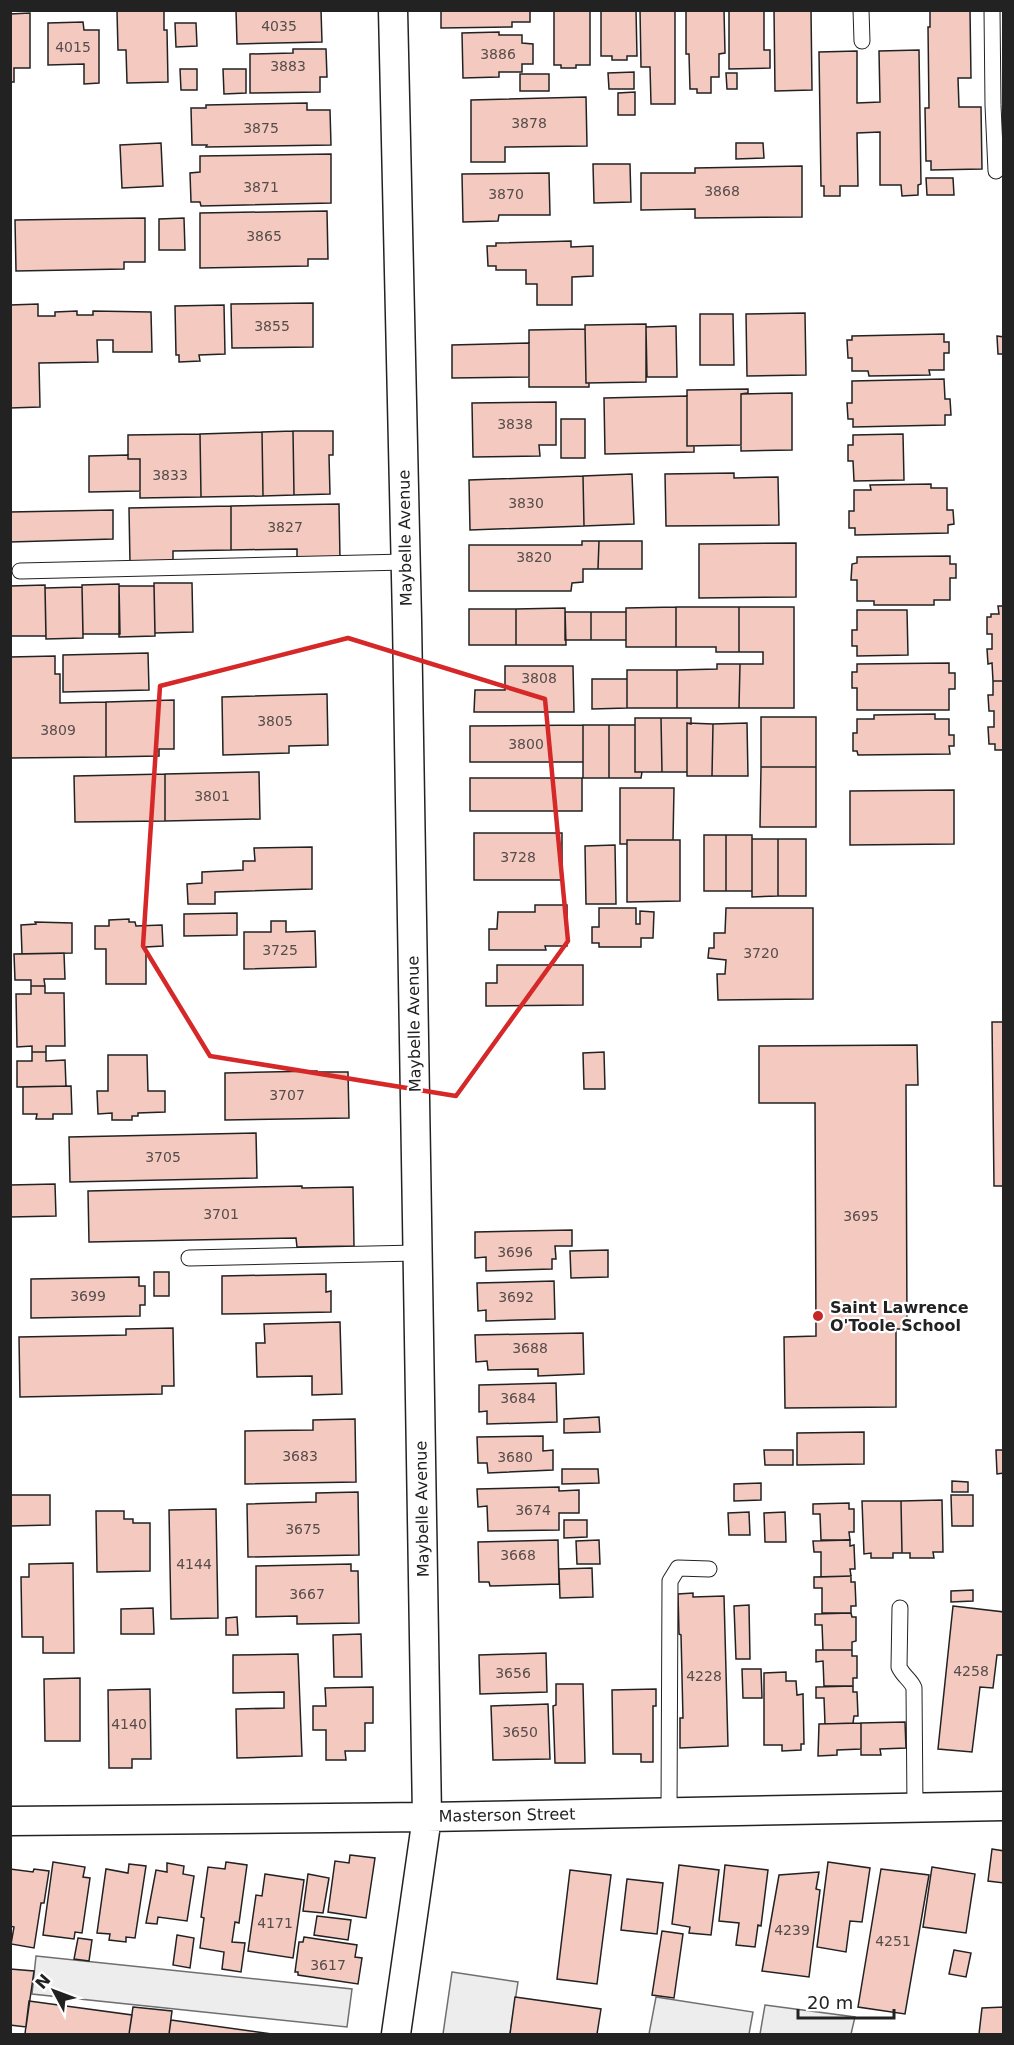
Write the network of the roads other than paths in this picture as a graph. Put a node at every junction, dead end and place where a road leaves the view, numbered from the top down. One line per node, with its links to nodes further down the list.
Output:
1 (393, 10): 6 (street, Maybelle Avenue)
2 (861, 10): 4 (lane)
3 (992, 10): 5 (lane)
4 (862, 41)
5 (996, 171)
6 (405, 562): 7 (lane); 8 (street, Maybelle Avenue)
7 (20, 571)
8 (417, 1253): 9 (lane); 15 (street, Maybelle Avenue)
9 (189, 1258)
10 (709, 1569): 14 (lane)
11 (900, 1608): 13 (lane)
12 (1004, 1806): 13 (street, Masterson Street)
13 (915, 1808): 14 (street, Masterson Street)
14 (669, 1812): 15 (street, Masterson Street)
15 (427, 1817): 16 (street, Masterson Street); 17 (street, Maybelle Avenue)
16 (10, 1821)
17 (396, 2034)

